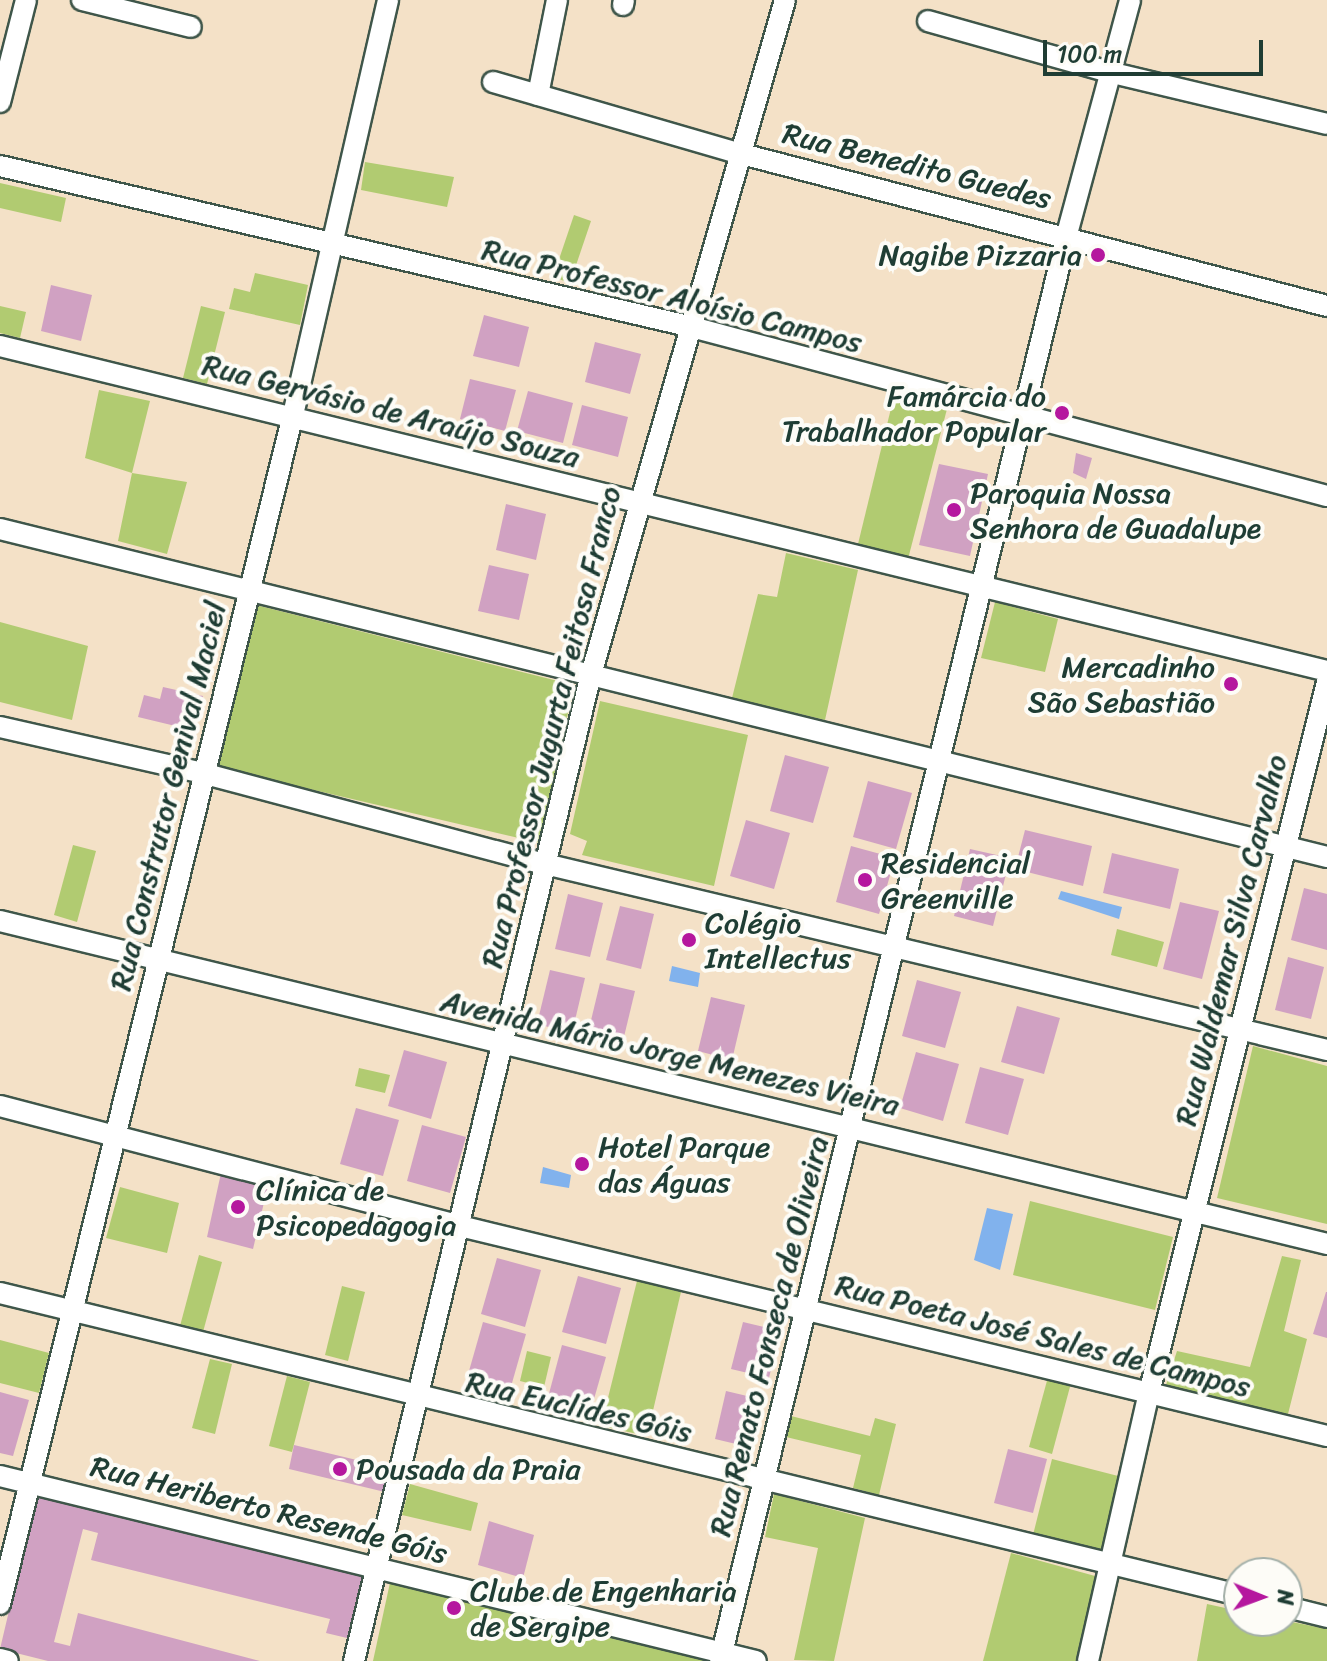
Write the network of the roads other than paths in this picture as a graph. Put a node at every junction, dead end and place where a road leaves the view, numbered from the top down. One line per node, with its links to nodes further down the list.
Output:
1 (26, 0): 12 (street)
2 (82, 0): 8 (street)
3 (388, 0): 17 (street, Rua Construtor Genival Maciel)
4 (557, 0): 11 (street)
5 (785, 0): 14 (street, Rua Professor Jugurta Feitosa Franco)
6 (1130, 0): 9 (street, Rua Renato Fonseca de Oliveira)
7 (928, 21): 9 (street)
8 (191, 27)
9 (1109, 72): 13 (street); 16 (street, Rua Renato Fonseca de Oliveira)
10 (493, 82): 11 (street, Rua Benedito Guedes)
11 (538, 95): 14 (street, Rua Benedito Guedes)
12 (0, 102)
13 (1327, 124)
14 (738, 153): 16 (street, Rua Benedito Guedes); 19 (street, Rua Professor Jugurta Feitosa Franco)
15 (0, 166): 17 (street, Rua Professor Aloísio Campos)
16 (1067, 234): 18 (street, Rua Benedito Guedes); 22 (street, Rua Renato Fonseca de Oliveira)
17 (329, 244): 19 (street, Rua Professor Aloísio Campos); 21 (street, Rua Construtor Genival Maciel)
18 (1327, 306)
19 (688, 326): 22 (street, Rua Professor Aloísio Campos); 24 (street, Rua Professor Jugurta Feitosa Franco)
20 (0, 346): 21 (street, Rua Gervásio de Araújo Souza)
21 (293, 415): 24 (street, Rua Gervásio de Araújo Souza); 26 (street, Rua Construtor Genival Maciel)
22 (1024, 417): 23 (street, Rua Professor Aloísio Campos); 27 (street, Rua Renato Fonseca de Oliveira)
23 (1327, 496)
24 (636, 505): 27 (street, Rua Gervásio de Araújo Souza); 29 (street, Rua Professor Jugurta Feitosa Franco)
25 (0, 529): 26 (street)
26 (250, 587): 29 (street); 33 (street, Rua Construtor Genival Maciel)
27 (981, 589): 28 (street, Rua Gervásio de Araújo Souza); 32 (street, Rua Renato Fonseca de Oliveira)
28 (1327, 671)
29 (590, 678): 32 (street); 36 (street, Rua Professor Jugurta Feitosa Franco)
30 (1327, 682): 34 (street, Rua Waldemar Silva Carvalho)
31 (0, 727): 33 (street)
32 (938, 761): 34 (street); 38 (street, Rua Renato Fonseca de Oliveira)
33 (202, 773): 36 (street); 39 (street, Rua Construtor Genival Maciel)
34 (1282, 846): 35 (street); 40 (street, Rua Waldemar Silva Carvalho)
35 (1327, 857)
36 (545, 864): 38 (street); 41 (street, Rua Professor Jugurta Feitosa Franco)
37 (0, 921): 39 (street, Avenida Mário Jorge Menezes Vieira)
38 (897, 945): 40 (street); 44 (street, Rua Renato Fonseca de Oliveira)
39 (159, 959): 41 (street, Avenida Mário Jorge Menezes Vieira); 45 (street, Rua Construtor Genival Maciel)
40 (1239, 1028): 42 (street); 46 (street, Rua Waldemar Silva Carvalho)
41 (503, 1045): 44 (street, Avenida Mário Jorge Menezes Vieira); 47 (street, Rua Professor Jugurta Feitosa Franco)
42 (1327, 1050)
43 (0, 1106): 45 (street, Rua Poeta José Sales de Campos)
44 (851, 1128): 46 (street, Avenida Mário Jorge Menezes Vieira); 50 (street, Rua Renato Fonseca de Oliveira)
45 (117, 1135): 47 (street, Rua Poeta José Sales de Campos); 51 (street, Rua Construtor Genival Maciel)
46 (1195, 1213): 48 (street, Avenida Mário Jorge Menezes Vieira); 52 (street, Rua Waldemar Silva Carvalho)
47 (460, 1226): 50 (street, Rua Poeta José Sales de Campos); 53 (street, Rua Professor Jugurta Feitosa Franco)
48 (1327, 1244)
49 (0, 1293): 51 (street, Rua Euclídes Góis)
50 (807, 1310): 52 (street, Rua Poeta José Sales de Campos); 56 (street, Rua Renato Fonseca de Oliveira)
51 (75, 1311): 53 (street, Rua Euclídes Góis); 57 (street, Rua Construtor Genival Maciel)
52 (1149, 1393): 54 (street, Rua Poeta José Sales de Campos); 58 (street, Rua Waldemar Silva Carvalho)
53 (419, 1399): 56 (street, Rua Euclídes Góis); 59 (street, Rua Professor Jugurta Feitosa Franco)
54 (1327, 1436)
55 (0, 1476): 57 (street, Rua Heriberto Resende Góis)
56 (763, 1482): 58 (street, Rua Euclídes Góis); 64 (street, Rua Renato Fonseca de Oliveira)
57 (30, 1483): 59 (street, Rua Heriberto Resende Góis); 61 (street, Rua Construtor Genival Maciel)
58 (1110, 1563): 60 (street, Rua Euclídes Góis); 69 (street, Rua Waldemar Silva Carvalho)
59 (376, 1565): 64 (street, Rua Heriberto Resende Góis); 67 (street, Rua Professor Jugurta Feitosa Franco)
60 (1223, 1591)
61 (0, 1604)
62 (1303, 1611): 63 (street)
63 (1327, 1617)
64 (721, 1657): 68 (street, Rua Heriberto Resende Góis)
65 (0, 1659): 66 (street)
66 (8, 1661)
67 (354, 1661)
68 (756, 1661)
69 (1088, 1661)

